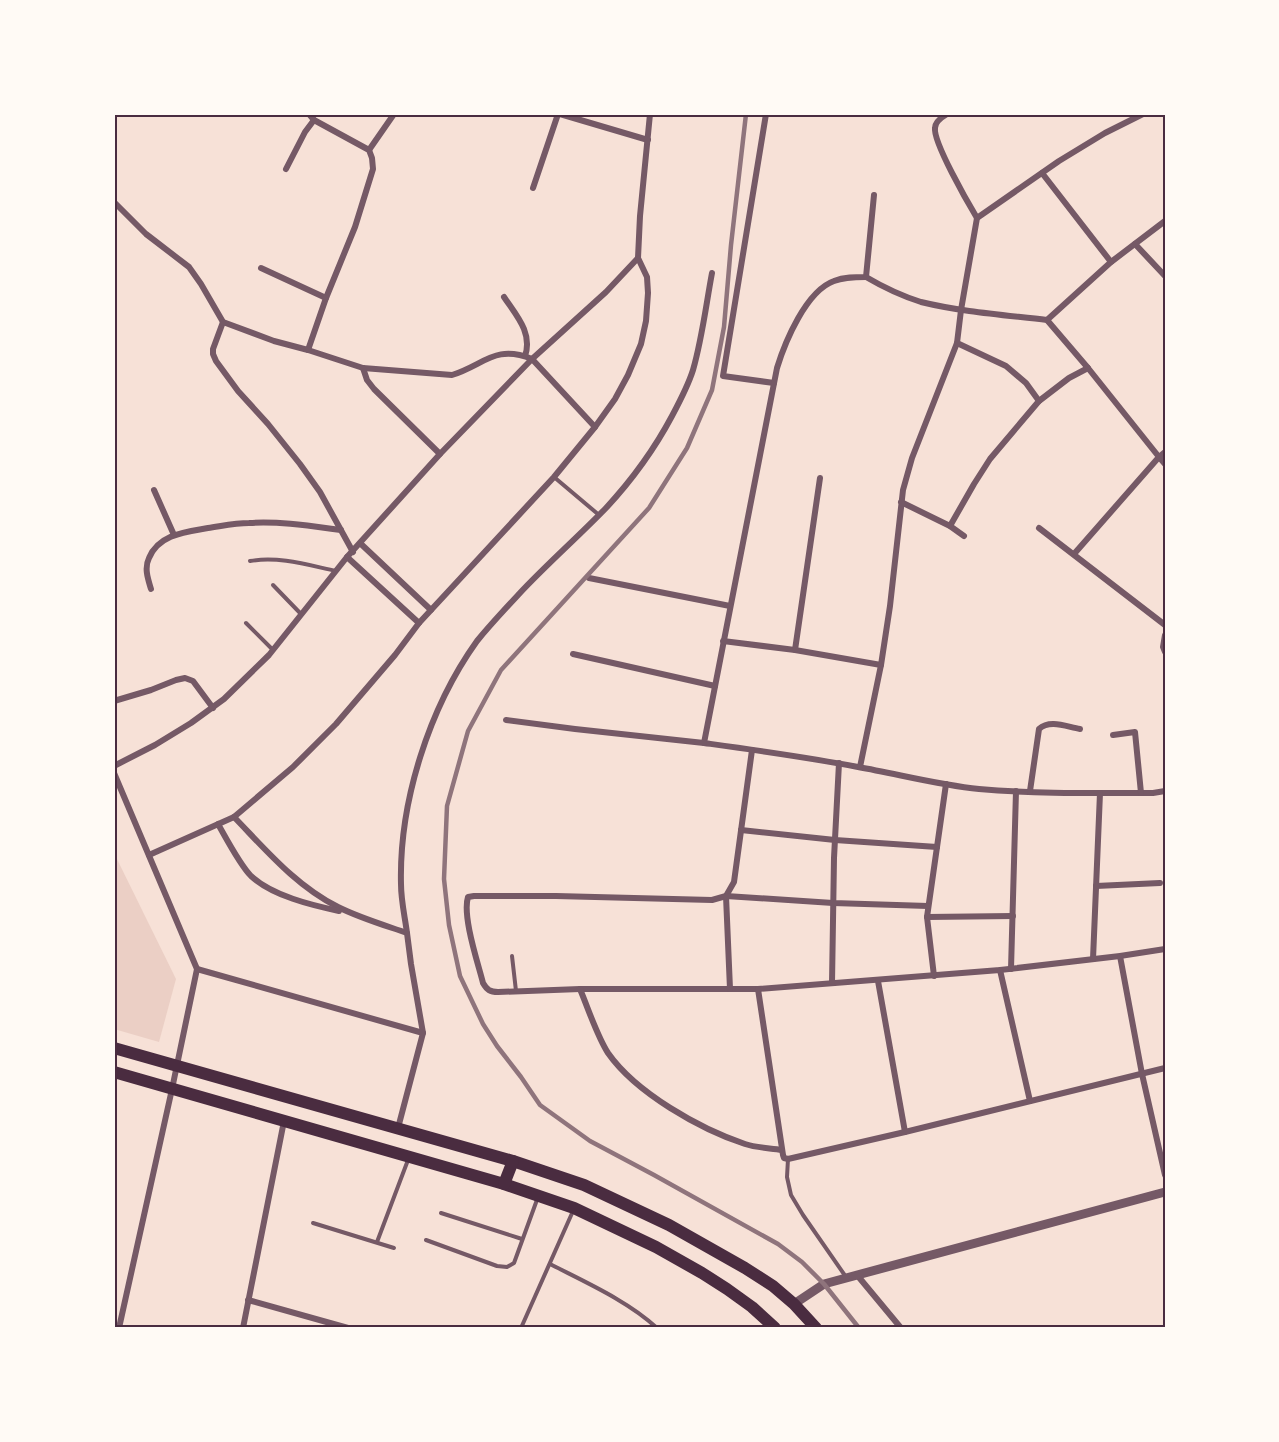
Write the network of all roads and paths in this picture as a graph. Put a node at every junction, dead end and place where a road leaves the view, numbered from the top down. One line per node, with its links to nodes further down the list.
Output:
1 (394, 114): 10 (street)
2 (559, 114): 9 (street); 13 (street)
3 (650, 114): 9 (street)
4 (766, 114): 35 (street)
5 (947, 114): 8 (street)
6 (1143, 114): 12 (street)
7 (311, 117): 10 (street); 11 (street)
8 (938, 117): 16 (street)
9 (648, 141): 19 (street)
10 (369, 150): 26 (street)
11 (286, 169)
12 (1042, 173): 16 (street); 20 (street)
13 (533, 188)
14 (874, 195): 24 (street)
15 (114, 202): 29 (street)
16 (977, 218): 27 (street)
17 (1165, 221): 18 (street)
18 (1135, 244): 20 (street); 23 (street)
19 (638, 258): 32 (street); 37 (street)
20 (1111, 262): 28 (street)
21 (261, 268): 26 (street)
22 (712, 273): 46 (street)
23 (1165, 276)
24 (866, 277): 27 (street); 35 (street)
25 (504, 297): 32 (street)
26 (326, 298): 31 (street)
27 (961, 310): 28 (street); 30 (street)
28 (1047, 320): 34 (street)
29 (223, 322): 31 (street); 49 (street)
30 (957, 343): 36 (street); 45 (street)
31 (308, 350): 33 (street)
32 (529, 358): 33 (street); 37 (street); 39 (street)
33 (363, 368): 39 (street)
34 (1088, 368): 36 (street); 40 (street)
35 (774, 383): 61 (street)
36 (1039, 401): 47 (street)
37 (595, 427): 42 (street)
38 (1165, 452): 40 (street)
39 (440, 454): 52 (street)
40 (1159, 457): 41 (street); 54 (street)
41 (1165, 464)
42 (554, 477): 46 (lane); 62 (street)
43 (820, 478): 70 (street)
44 (154, 490): 50 (street)
45 (901, 502): 47 (street); 73 (street)
46 (599, 515): 106 (street)
47 (950, 526): 51 (street)
48 (1039, 528): 54 (street)
49 (341, 530): 50 (street); 53 (street)
50 (174, 535): 60 (street)
51 (964, 536)
52 (361, 544): 53 (street); 62 (street)
53 (353, 552): 55 (street)
54 (1074, 554): 66 (street)
55 (347, 557): 57 (street); 65 (street)
56 (250, 561): 57 (lane)
57 (337, 571): 63 (street)
58 (588, 578): 61 (street)
59 (273, 585): 63 (lane)
60 (151, 590)
61 (730, 606): 68 (street)
62 (431, 610): 65 (street)
63 (302, 615): 69 (street)
64 (246, 623): 69 (lane)
65 (419, 623): 92 (street)
66 (1165, 625)
67 (1165, 635): 71 (street)
68 (723, 641): 70 (street); 74 (street)
69 (273, 650): 76 (street)
70 (795, 650): 73 (street)
71 (1165, 652)
72 (573, 654): 74 (street)
73 (881, 665): 84 (street)
74 (715, 686): 80 (street)
75 (114, 701): 76 (street)
76 (213, 708): 83 (street)
77 (506, 720): 80 (street)
78 (1080, 729): 88 (street)
79 (1113, 735): 91 (street)
80 (704, 743): 81 (street)
81 (752, 750): 82 (street); 94 (street)
82 (839, 763): 84 (street); 95 (street)
83 (114, 766)
84 (861, 767): 86 (street)
85 (114, 772): 97 (street)
86 (946, 784): 87 (street); 96 (street)
87 (1016, 791): 88 (street); 104 (street)
88 (1030, 791): 90 (street)
89 (1165, 791): 91 (street)
90 (1100, 793): 91 (street); 99 (street)
91 (1141, 793)
92 (234, 816): 93 (street); 103 (street)
93 (218, 824): 97 (street); 103 (street)
94 (741, 830): 95 (street); 100 (street)
95 (835, 840): 96 (street); 101 (street)
96 (936, 847): 102 (street)
97 (149, 855): 111 (street)
98 (1160, 883): 99 (street)
99 (1096, 886): 110 (street)
100 (726, 896): 101 (street); 118 (street); 120 (street)
101 (833, 903): 102 (street); 116 (street)
102 (928, 906): 105 (street)
103 (351, 913): 106 (street)
104 (1013, 916): 105 (street); 112 (street)
105 (927, 917): 114 (street)
106 (407, 933): 121 (street)
107 (1165, 949): 109 (street)
108 (512, 956): 120 (lane)
109 (1120, 956): 110 (street); 126 (street)
110 (1093, 959): 112 (street)
111 (197, 969): 121 (street); 123 (street)
112 (1011, 969): 113 (street)
113 (1000, 970): 114 (street); 128 (street)
114 (934, 976): 115 (street)
115 (878, 981): 116 (street); 131 (street)
116 (832, 983): 119 (street)
117 (580, 989): 118 (street); 120 (street); 132 (street)
118 (730, 989): 119 (street)
119 (758, 989): 132 (street)
120 (516, 991)
121 (423, 1033): 130 (street)
122 (114, 1048): 123 (main road)
123 (177, 1066): 127 (street); 130 (main road)
124 (1165, 1068): 126 (street)
125 (114, 1072): 127 (main road)
126 (1142, 1074): 128 (street); 136 (street)
127 (172, 1089): 129 (main road); 153 (street)
128 (1030, 1101): 131 (street)
129 (284, 1121): 133 (main road); 150 (street)
130 (398, 1129): 135 (main road)
131 (905, 1132): 134 (street)
132 (782, 1149): 134 (street)
133 (409, 1156): 137 (main road); 145 (lane)
134 (788, 1159): 149 (lane)
135 (513, 1161): 137 (main road); 151 (main road)
136 (1165, 1175)
137 (504, 1184): 139 (main road)
138 (1165, 1192): 148 (street)
139 (538, 1195): 140 (main road); 143 (lane)
140 (574, 1208): 147 (lane); 152 (main road)
141 (441, 1213): 143 (lane)
142 (313, 1223): 145 (lane)
143 (522, 1239): 144 (lane)
144 (426, 1240)
145 (377, 1242): 146 (lane)
146 (394, 1248)
147 (550, 1263): 156 (lane); 157 (lane)
148 (857, 1275): 149 (street); 159 (street)
149 (846, 1278): 151 (street)
150 (248, 1300): 154 (street); 155 (street)
151 (794, 1304): 158 (main road)
152 (769, 1326)
153 (119, 1328)
154 (243, 1328)
155 (348, 1328)
156 (520, 1328)
157 (657, 1328)
158 (816, 1328)
159 (901, 1328)

